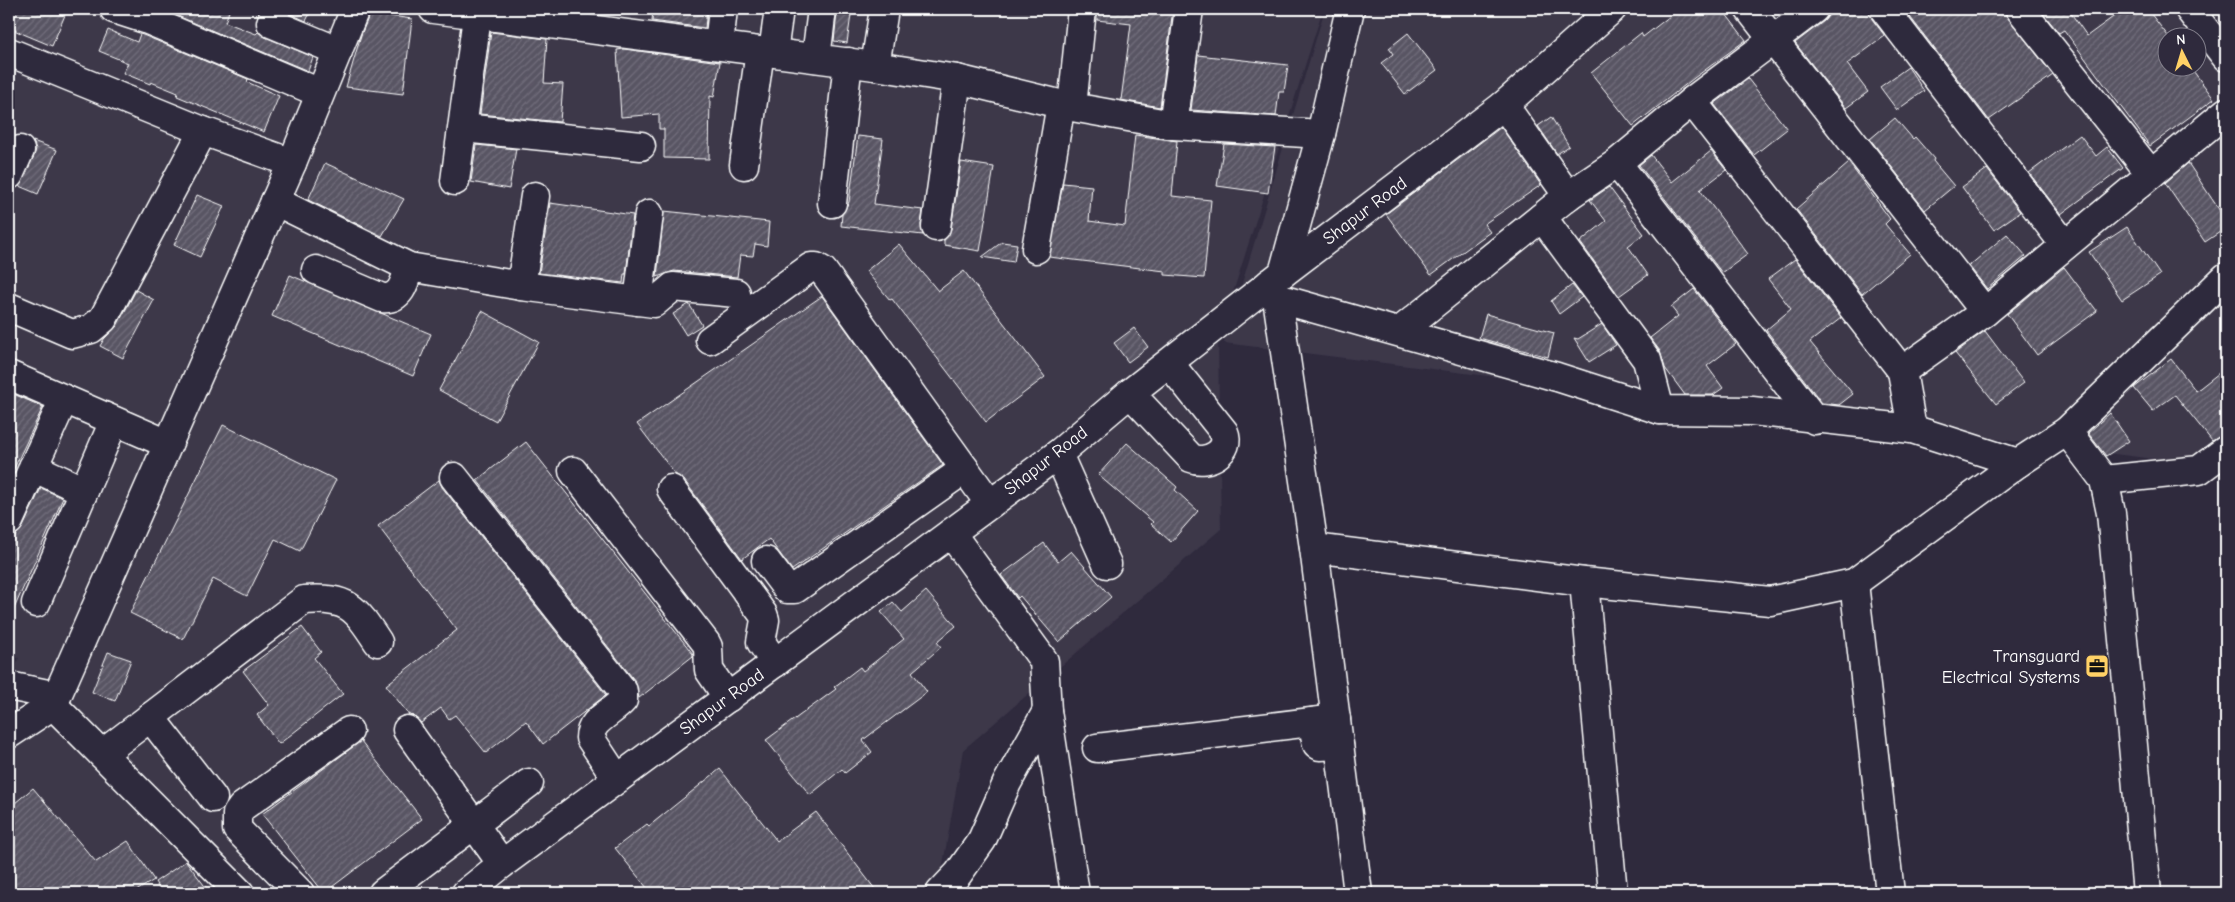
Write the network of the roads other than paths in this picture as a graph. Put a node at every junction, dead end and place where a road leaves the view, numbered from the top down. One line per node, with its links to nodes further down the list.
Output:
1 (114, 9): 19 (street)
2 (276, 9): 22 (street)
3 (355, 9): 22 (street)
4 (433, 9): 18 (street)
5 (723, 9): 21 (street)
6 (779, 9): 23 (street)
7 (822, 9): 26 (street)
8 (884, 9): 28 (street)
9 (1082, 9): 33 (street)
10 (1189, 9): 35 (street)
11 (1350, 9): 38 (street)
12 (1612, 9): 32 (street, Shapur Road)
13 (1749, 9): 20 (street)
14 (1814, 9): 20 (street)
15 (1884, 9): 54 (street)
16 (2020, 9): 44 (street)
17 (2189, 9): 25 (street)
18 (478, 12): 21 (street); 36 (street)
19 (150, 15): 30 (street)
20 (1773, 40): 31 (street); 64 (street)
21 (720, 45): 23 (street)
22 (338, 51): 30 (street)
23 (767, 51): 26 (street); 43 (street)
24 (9, 52): 37 (street)
25 (2226, 57)
26 (816, 58): 27 (street)
27 (848, 62): 28 (street); 50 (street)
28 (875, 66): 29 (street)
29 (957, 79): 33 (street); 53 (street)
30 (320, 92): 41 (street)
31 (1692, 101): 42 (street); 68 (street)
32 (1504, 105): 48 (street); 59 (street, Shapur Road)
33 (1067, 106): 35 (street); 55 (street)
34 (2226, 112): 44 (street)
35 (1173, 125): 38 (street)
36 (463, 128): 39 (street); 46 (street)
37 (204, 131): 41 (street); 63 (street)
38 (1321, 134): 59 (street)
39 (640, 146)
40 (20, 150): 45 (street)
41 (292, 163): 49 (street)
42 (1617, 163): 48 (street); 73 (street)
43 (744, 165)
44 (2151, 174): 54 (street)
45 (9, 175)
46 (455, 181)
47 (535, 196): 60 (street)
48 (1568, 196): 52 (street)
49 (275, 201): 56 (street); 77 (street)
50 (832, 203)
51 (649, 214): 62 (street)
52 (1542, 218): 65 (street); 72 (street)
53 (936, 226)
54 (2065, 245): 64 (street)
55 (1036, 249)
56 (409, 266): 57 (street); 60 (street)
57 (316, 270)
58 (2226, 276): 76 (street)
59 (1277, 284): 65 (street); 67 (street, Shapur Road); 91 (street)
60 (521, 286): 62 (street)
61 (736, 293): 62 (street)
62 (646, 302)
63 (9, 307)
64 (1985, 312): 68 (street)
65 (1400, 332): 72 (street)
66 (710, 340): 82 (street)
67 (1168, 363): 70 (street, Shapur Road); 70 (street)
68 (1902, 371): 75 (street)
69 (9, 375): 71 (street)
70 (1130, 393): 79 (street, Shapur Road)
71 (64, 400): 74 (street); 81 (street)
72 (1660, 410): 73 (street)
73 (1815, 420): 75 (street)
74 (114, 421): 77 (street); 87 (street)
75 (1912, 429): 80 (street)
76 (2067, 430): 80 (street); 85 (street)
77 (168, 444): 101 (street)
78 (2226, 450): 85 (street)
79 (1058, 454): 88 (street, Shapur Road); 93 (street)
80 (2018, 463): 95 (street)
81 (33, 467): 87 (street); 89 (street)
82 (965, 469): 88 (street); 92 (street)
83 (573, 471): 100 (street)
84 (454, 477): 110 (street)
85 (2104, 480): 124 (street)
86 (671, 489): 98 (street)
87 (84, 491): 96 (street)
88 (990, 504): 90 (street, Shapur Road)
89 (9, 522)
90 (951, 533): 98 (street, Shapur Road); 102 (street)
91 (1314, 548): 94 (street); 104 (street)
92 (766, 561)
93 (1107, 564)
94 (1584, 582): 95 (street); 122 (street)
95 (1854, 583): 123 (street)
96 (36, 603)
97 (378, 642): 103 (street)
98 (775, 663): 100 (street, Shapur Road)
99 (9, 686): 101 (street)
100 (728, 698): 110 (street, Shapur Road)
101 (55, 701): 107 (street); 109 (street)
102 (1047, 711): 119 (street); 120 (street)
103 (150, 718): 109 (street); 112 (street)
104 (1329, 729): 108 (street); 121 (street)
105 (407, 730): 113 (street)
106 (349, 732): 116 (street)
107 (9, 734)
108 (1097, 748)
109 (102, 754): 115 (street)
110 (617, 779): 114 (street, Shapur Road)
111 (529, 783): 113 (street)
112 (212, 798)
113 (474, 825): 114 (street); 117 (street)
114 (502, 864): 118 (street, Shapur Road)
115 (240, 893)
116 (300, 893)
117 (383, 893)
118 (466, 893)
119 (940, 893)
120 (1075, 893)
121 (1358, 893)
122 (1613, 893)
123 (1890, 893)
124 (2147, 893)

